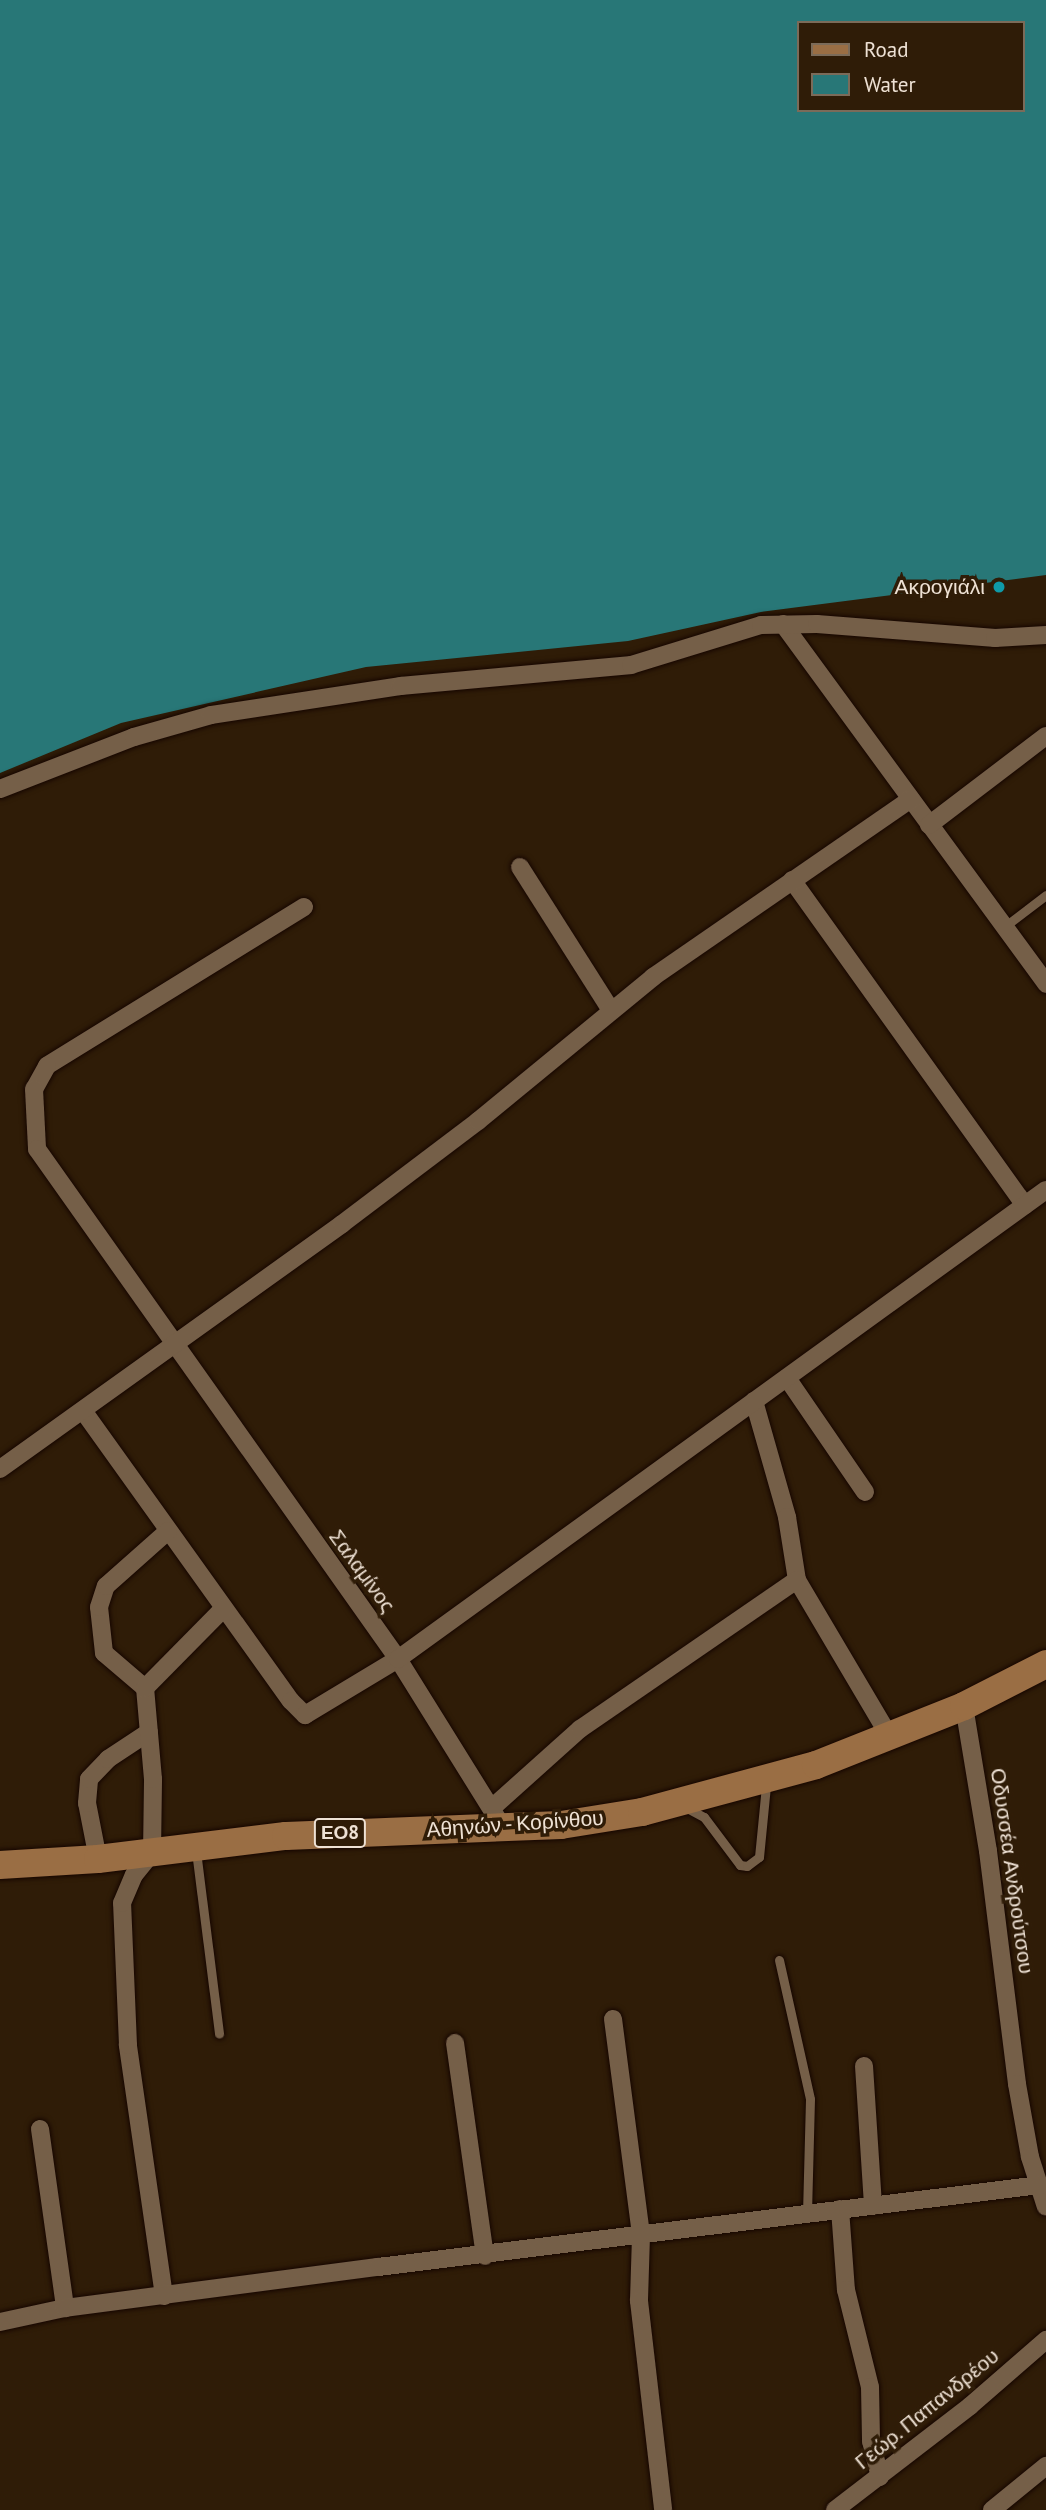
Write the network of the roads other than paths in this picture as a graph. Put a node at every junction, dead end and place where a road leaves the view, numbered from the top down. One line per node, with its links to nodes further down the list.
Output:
1 (783, 624): 2 (street); 4 (street); 5 (street)
2 (1046, 635)
3 (1046, 736): 6 (street)
4 (0, 789)
5 (911, 799): 6 (street); 8 (street)
6 (929, 825): 11 (street)
7 (520, 867): 13 (street)
8 (792, 880): 13 (street); 15 (street)
9 (1046, 895): 11 (lane)
10 (303, 907): 16 (street, Σαλαμίνος)
11 (1004, 927): 12 (street)
12 (1046, 984)
13 (610, 1009): 16 (street)
14 (1046, 1190): 15 (street)
15 (1025, 1205): 17 (street)
16 (175, 1346): 19 (street); 25 (street, Σαλαμίνος)
17 (786, 1378): 18 (street); 21 (street)
18 (754, 1401): 23 (street); 25 (street)
19 (84, 1412): 20 (street); 22 (street)
20 (0, 1469)
21 (865, 1492)
22 (168, 1531): 24 (street); 27 (street)
23 (797, 1580): 30 (street); 33 (street)
24 (224, 1608): 25 (street); 27 (street)
25 (398, 1659): 33 (street, Σαλαμίνος)
26 (1046, 1664): 28 (main road, Αθηνών - Κορίνθου / ΕΟ8)
27 (145, 1688): 29 (street)
28 (964, 1706): 30 (main road, Αθηνών - Κορίνθου / ΕΟ8); 44 (street, Οδυσσέα Ανδρούτσου)
29 (149, 1732): 35 (street); 36 (street)
30 (890, 1737): 31 (main road, Αθηνών - Κορίνθου / ΕΟ8)
31 (768, 1780): 32 (main road, Αθηνών - Κορίνθου / ΕΟ8); 32 (lane)
32 (681, 1804): 33 (main road, Αθηνών - Κορίνθου / ΕΟ8)
33 (498, 1817): 34 (main road, Αθηνών - Κορίνθου / ΕΟ8)
34 (195, 1846): 35 (main road, Αθηνών - Κορίνθου / ΕΟ8); 40 (lane)
35 (152, 1853): 36 (main road, Αθηνών - Κορίνθου / ΕΟ8); 51 (street)
36 (98, 1859): 37 (main road, Αθηνών - Κορίνθου / ΕΟ8)
37 (0, 1866)
38 (779, 1960): 48 (lane)
39 (613, 2019): 49 (street)
40 (219, 2034)
41 (455, 2043): 50 (street)
42 (864, 2066): 45 (street)
43 (40, 2129): 52 (street)
44 (1040, 2185): 45 (street); 46 (street, Οδυσσέα Ανδρούτσου)
45 (873, 2206): 47 (street)
46 (1046, 2207)
47 (840, 2209): 48 (street); 56 (street)
48 (807, 2212): 49 (street)
49 (641, 2236): 50 (street); 57 (street)
50 (485, 2256): 51 (street)
51 (163, 2296): 52 (street)
52 (65, 2308): 53 (street)
53 (0, 2322)
54 (1046, 2340): 56 (street, Γεώρ. Παπανδρέου)
55 (1046, 2466): 59 (street)
56 (880, 2477): 58 (street, Γεώρ. Παπανδρέου)
57 (663, 2510)
58 (835, 2510)
59 (992, 2510)

